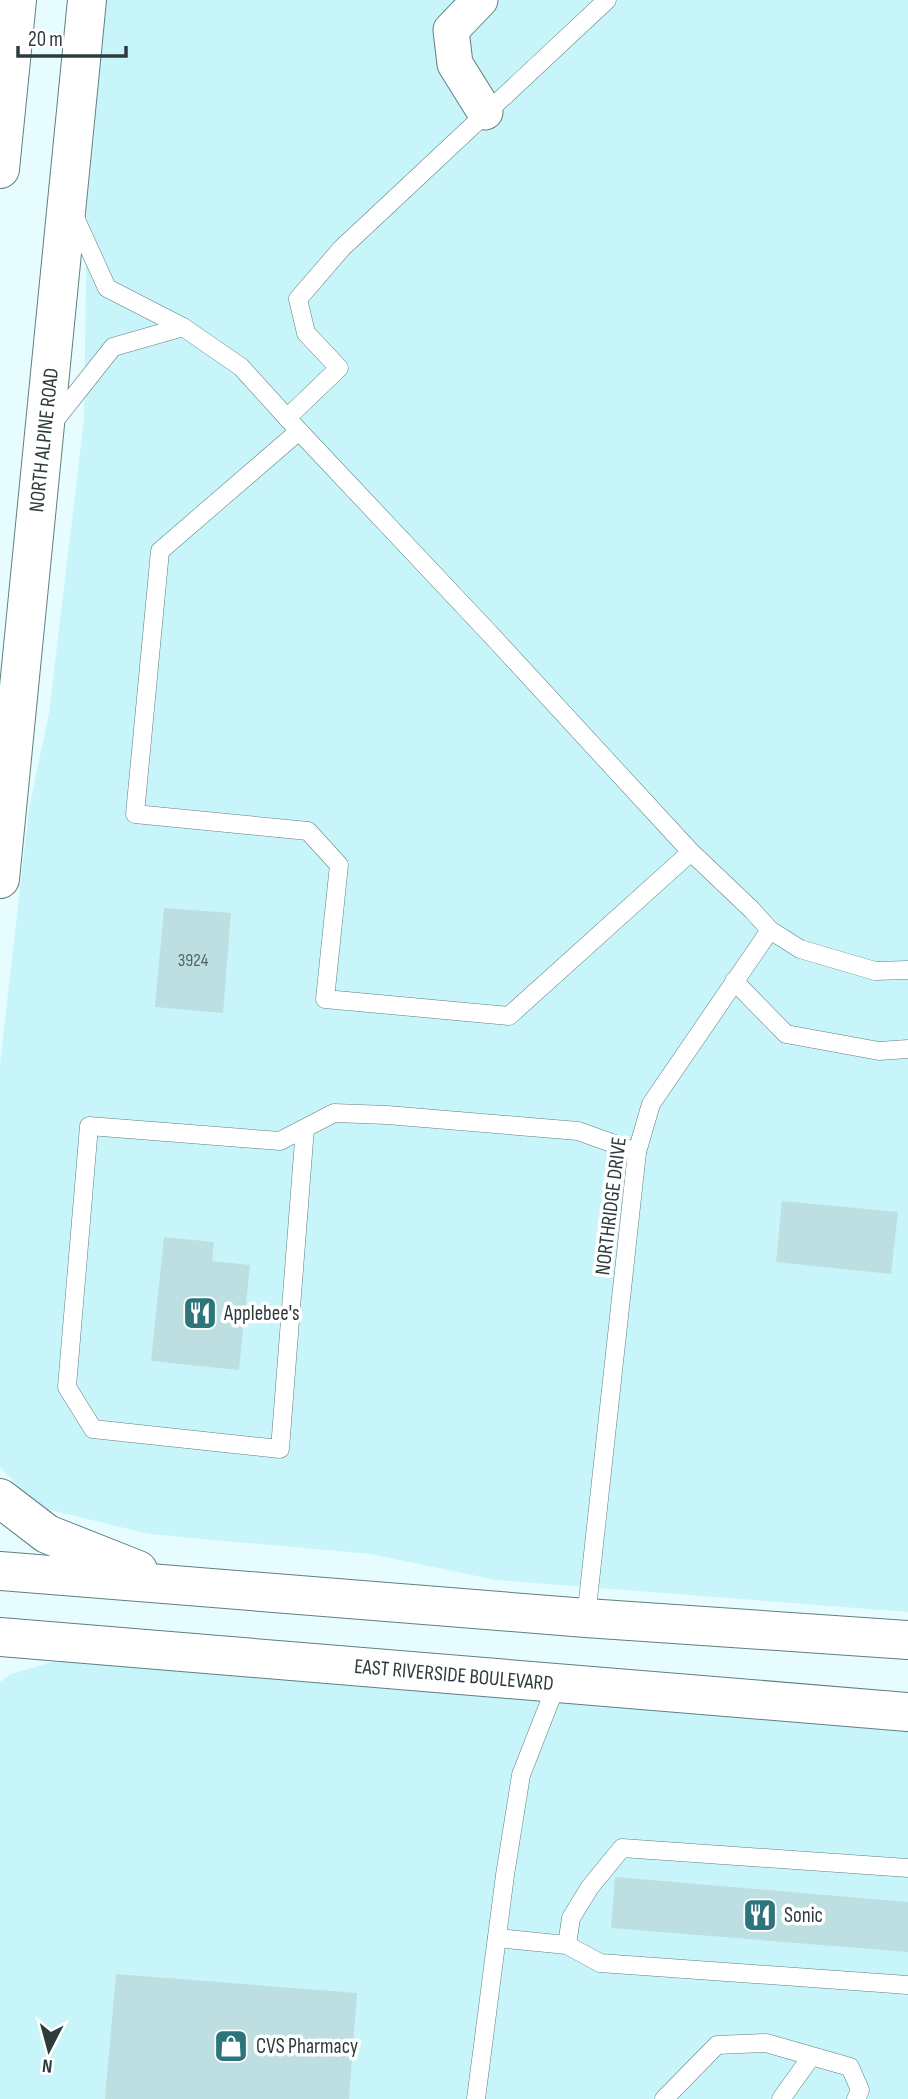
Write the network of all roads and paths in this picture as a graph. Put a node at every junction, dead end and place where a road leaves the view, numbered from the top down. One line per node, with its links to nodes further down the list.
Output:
1 (17, 0): 6 (main road)
2 (87, 0): 7 (main road, NORTH ALPINE ROAD)
3 (480, 0): 5 (street)
4 (607, 0): 5 (lane)
5 (485, 112): 9 (lane)
6 (0, 169)
7 (68, 201): 8 (lane); 10 (main road, NORTH ALPINE ROAD)
8 (183, 327): 9 (lane); 10 (lane)
9 (293, 425): 11 (lane); 11 (lane)
10 (44, 434): 12 (main road, NORTH ALPINE ROAD)
11 (691, 852): 13 (lane)
12 (0, 879)
13 (770, 930): 14 (lane); 15 (lane, NORTHRIDGE DRIVE)
14 (908, 970)
15 (734, 981): 16 (lane); 18 (lane, NORTHRIDGE DRIVE)
16 (908, 1049)
17 (305, 1128): 17 (lane); 18 (lane)
18 (637, 1152): 22 (lane, NORTHRIDGE DRIVE)
19 (0, 1498): 21 (main road)
20 (0, 1571): 21 (main road)
21 (176, 1585): 22 (main road)
22 (586, 1618): 24 (main road)
23 (0, 1637): 25 (main road, EAST RIVERSIDE BOULEVARD)
24 (908, 1640)
25 (46, 1641): 26 (main road); 27 (main road, EAST RIVERSIDE BOULEVARD)
26 (0, 1668)
27 (557, 1684): 28 (main road, EAST RIVERSIDE BOULEVARD); 30 (lane)
28 (908, 1712)
29 (908, 1868): 31 (lane)
30 (496, 1938): 31 (lane); 34 (lane)
31 (567, 1945): 32 (lane)
32 (908, 1985)
33 (811, 2057): 35 (lane); 36 (lane); 37 (lane)
34 (476, 2099)
35 (664, 2099)
36 (781, 2099)
37 (856, 2099)

